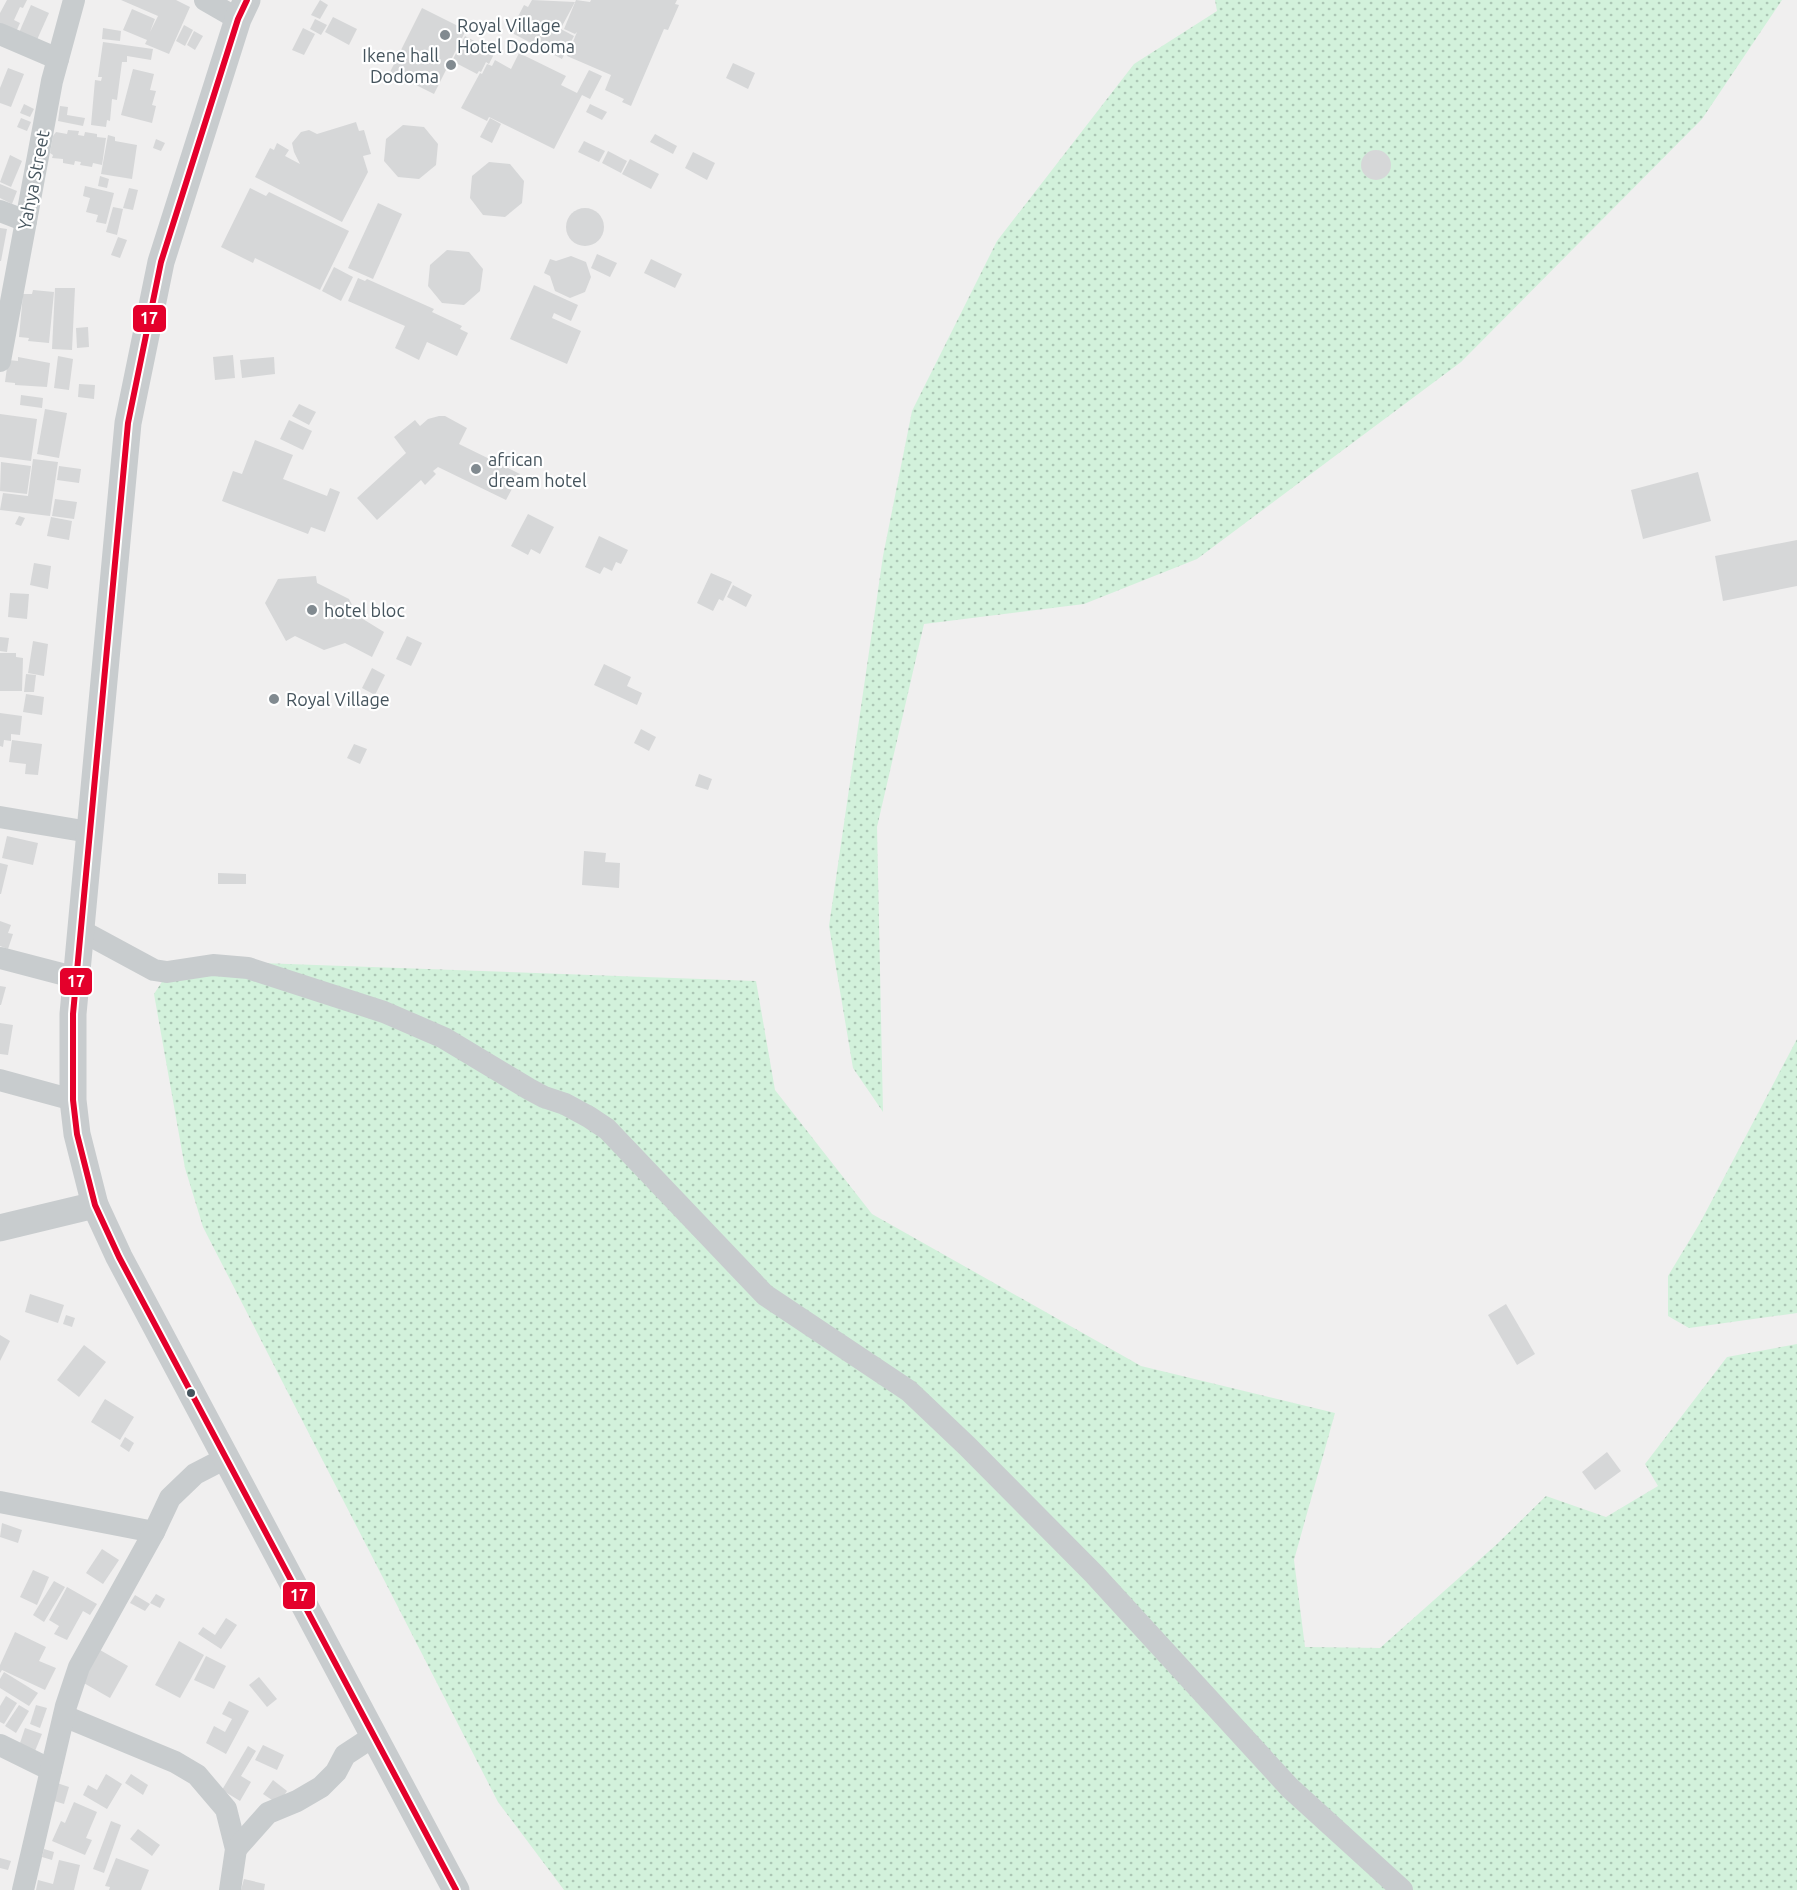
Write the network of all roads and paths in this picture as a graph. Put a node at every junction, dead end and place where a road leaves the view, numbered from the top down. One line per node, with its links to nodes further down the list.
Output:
1 (74, 0): 5 (street, Yahya Street)
2 (206, 0): 3 (street)
3 (242, 10): 10 (street)
4 (0, 34): 5 (street)
5 (58, 59): 7 (street, Yahya Street)
6 (0, 211): 7 (street)
7 (26, 221): 8 (street, Yahya Street)
8 (0, 361)
9 (0, 817): 10 (street)
10 (89, 832): 11 (street)
11 (80, 930): 13 (street); 29 (street)
12 (0, 958): 13 (street)
13 (76, 978): 15 (street)
14 (0, 1080): 15 (street)
15 (74, 1100): 16 (street)
16 (95, 1205): 17 (street); 18 (street)
17 (0, 1228)
18 (226, 1458): 20 (street); 22 (street)
19 (0, 1502): 20 (street)
20 (154, 1532): 21 (street)
21 (64, 1716): 24 (street); 25 (street)
22 (374, 1736): 25 (street); 28 (street)
23 (0, 1745): 24 (street)
24 (51, 1770): 26 (street)
25 (236, 1849): 27 (street)
26 (23, 1890)
27 (230, 1890)
28 (456, 1890)
29 (1402, 1890)

